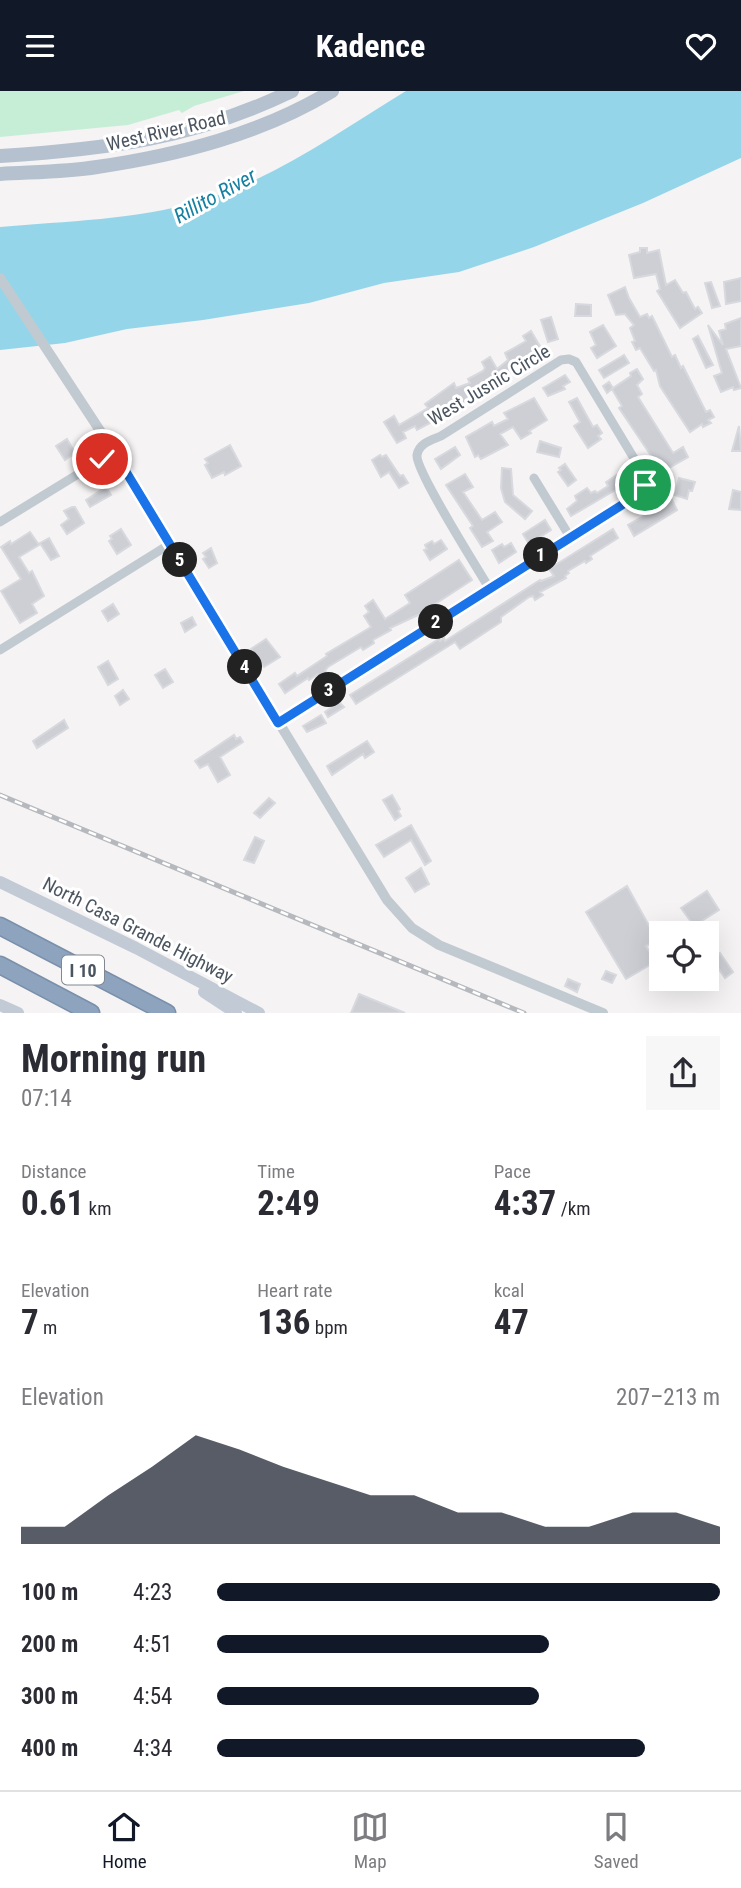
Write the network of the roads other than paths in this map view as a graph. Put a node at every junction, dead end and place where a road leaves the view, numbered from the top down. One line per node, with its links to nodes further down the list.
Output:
1 (292, 91): 3 (main road, West River Road)
2 (332, 91): 4 (main road, West River Road)
3 (233, 116): 4 (main road); 5 (main road, West River Road)
4 (239, 134): 6 (main road, West River Road)
5 (0, 156)
6 (0, 174)
7 (0, 278): 8 (street)
8 (114, 452): 10 (street); 12 (street)
9 (534, 478): 11 (street)
10 (0, 522)
11 (570, 537): 13 (street, West Jusnic Circle); 13 (street, West Jusnic Circle)
12 (170, 544): 14 (street); 15 (street)
13 (489, 588): 15 (street, West Jusnic Circle)
14 (0, 650)
15 (278, 723): 26 (street)
16 (0, 882): 18 (main road, North Casa Grande Highway)
17 (0, 926): 23 (highway, I 10)
18 (135, 948): 24 (main road); 25 (main road, North Casa Grande Highway)
19 (0, 965): 22 (highway, I 10)
20 (0, 1005): 21 (main road)
21 (18, 1013)
22 (91, 1013)
23 (167, 1013)
24 (236, 1013)
25 (259, 1013)
26 (603, 1013)

